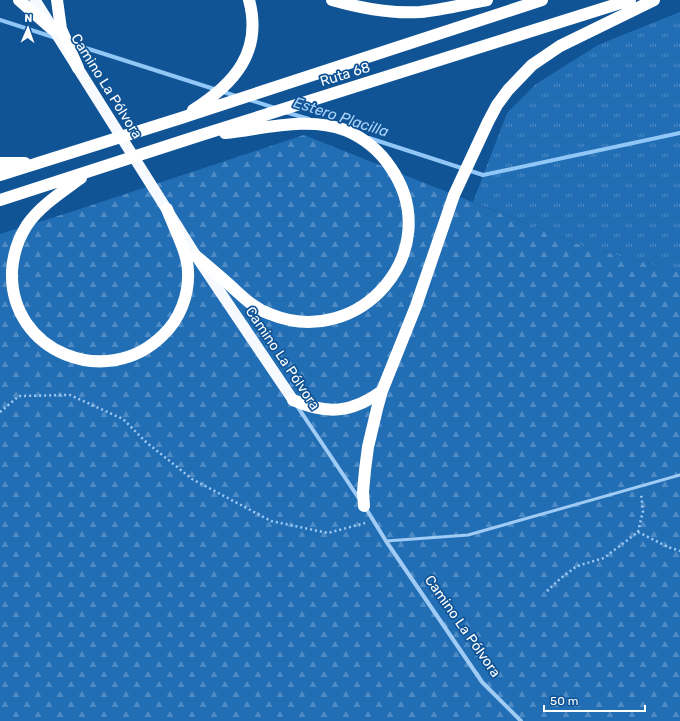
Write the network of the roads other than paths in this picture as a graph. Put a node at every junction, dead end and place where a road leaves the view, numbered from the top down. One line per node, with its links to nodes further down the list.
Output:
1 (19, 0): 10 (highway)
2 (35, 0): 10 (highway, Camino La Pólvora)
3 (57, 0): 11 (highway)
4 (249, 0): 12 (highway)
5 (332, 0): 6 (highway)
6 (487, 0)
7 (542, 0): 12 (highway, Ruta 68)
8 (630, 0): 13 (highway, Ruta 68)
9 (654, 0): 21 (highway)
10 (52, 29): 11 (highway, Camino La Pólvora)
11 (78, 68): 19 (highway, Camino La Pólvora)
12 (181, 118): 14 (highway, Ruta 68)
13 (198, 136): 16 (highway, Ruta 68); 20 (highway)
14 (38, 162): 15 (highway); 17 (highway, Ruta 68)
15 (0, 163)
16 (94, 170): 18 (highway, Ruta 68); 19 (highway)
17 (0, 175)
18 (0, 200)
19 (167, 209): 20 (highway, Camino La Pólvora)
20 (196, 256): 22 (highway, Camino La Pólvora)
21 (382, 391): 22 (highway); 24 (highway)
22 (293, 400): 24 (street, Camino La Pólvora)
23 (680, 475): 25 (lane)
24 (364, 506): 25 (street, Camino La Pólvora)
25 (386, 541): 26 (street, Camino La Pólvora)
26 (521, 721)

